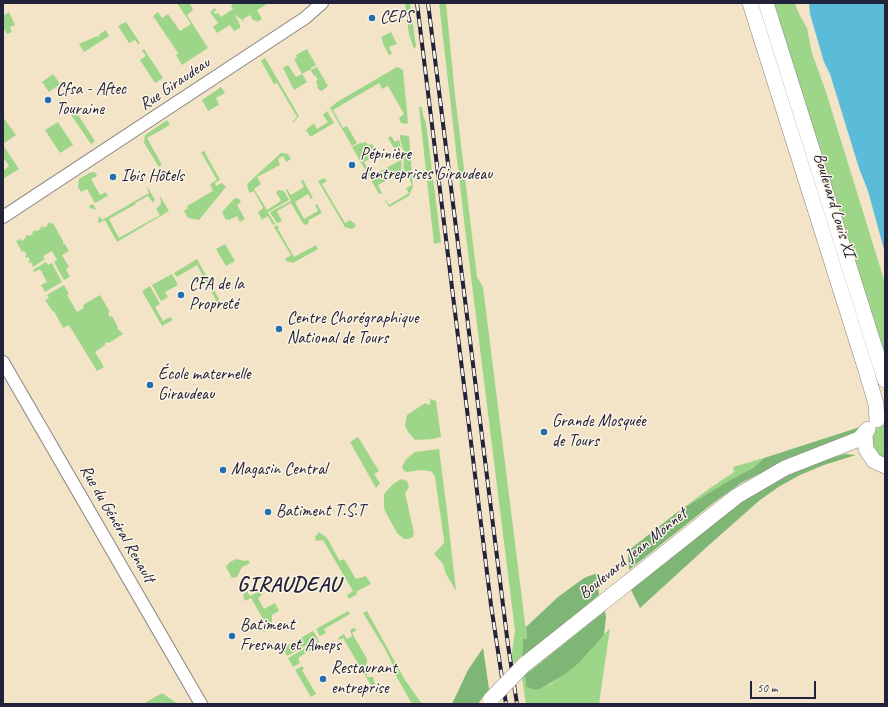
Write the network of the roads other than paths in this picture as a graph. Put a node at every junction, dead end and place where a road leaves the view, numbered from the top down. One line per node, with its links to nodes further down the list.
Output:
1 (322, 3): 5 (street, Rue Giraudeau)
2 (333, 3): 5 (street, Rue Giraudeau)
3 (750, 3): 9 (main road, Boulevard Louis XI)
4 (766, 3): 8 (main road, Boulevard Louis XI)
5 (305, 18): 6 (street, Rue Giraudeau)
6 (3, 218)
7 (3, 362): 14 (street, Rue du Général Renault)
8 (885, 380)
9 (876, 422): 10 (main road, Boulevard Jean Monnet); 11 (main road, Boulevard Louis XI)
10 (817, 455): 11 (main road, Boulevard Jean Monnet); 13 (main road, Boulevard Jean Monnet, bridge)
11 (869, 455): 12 (main road, Boulevard Jean Monnet)
12 (885, 466)
13 (489, 701)
14 (201, 704)

